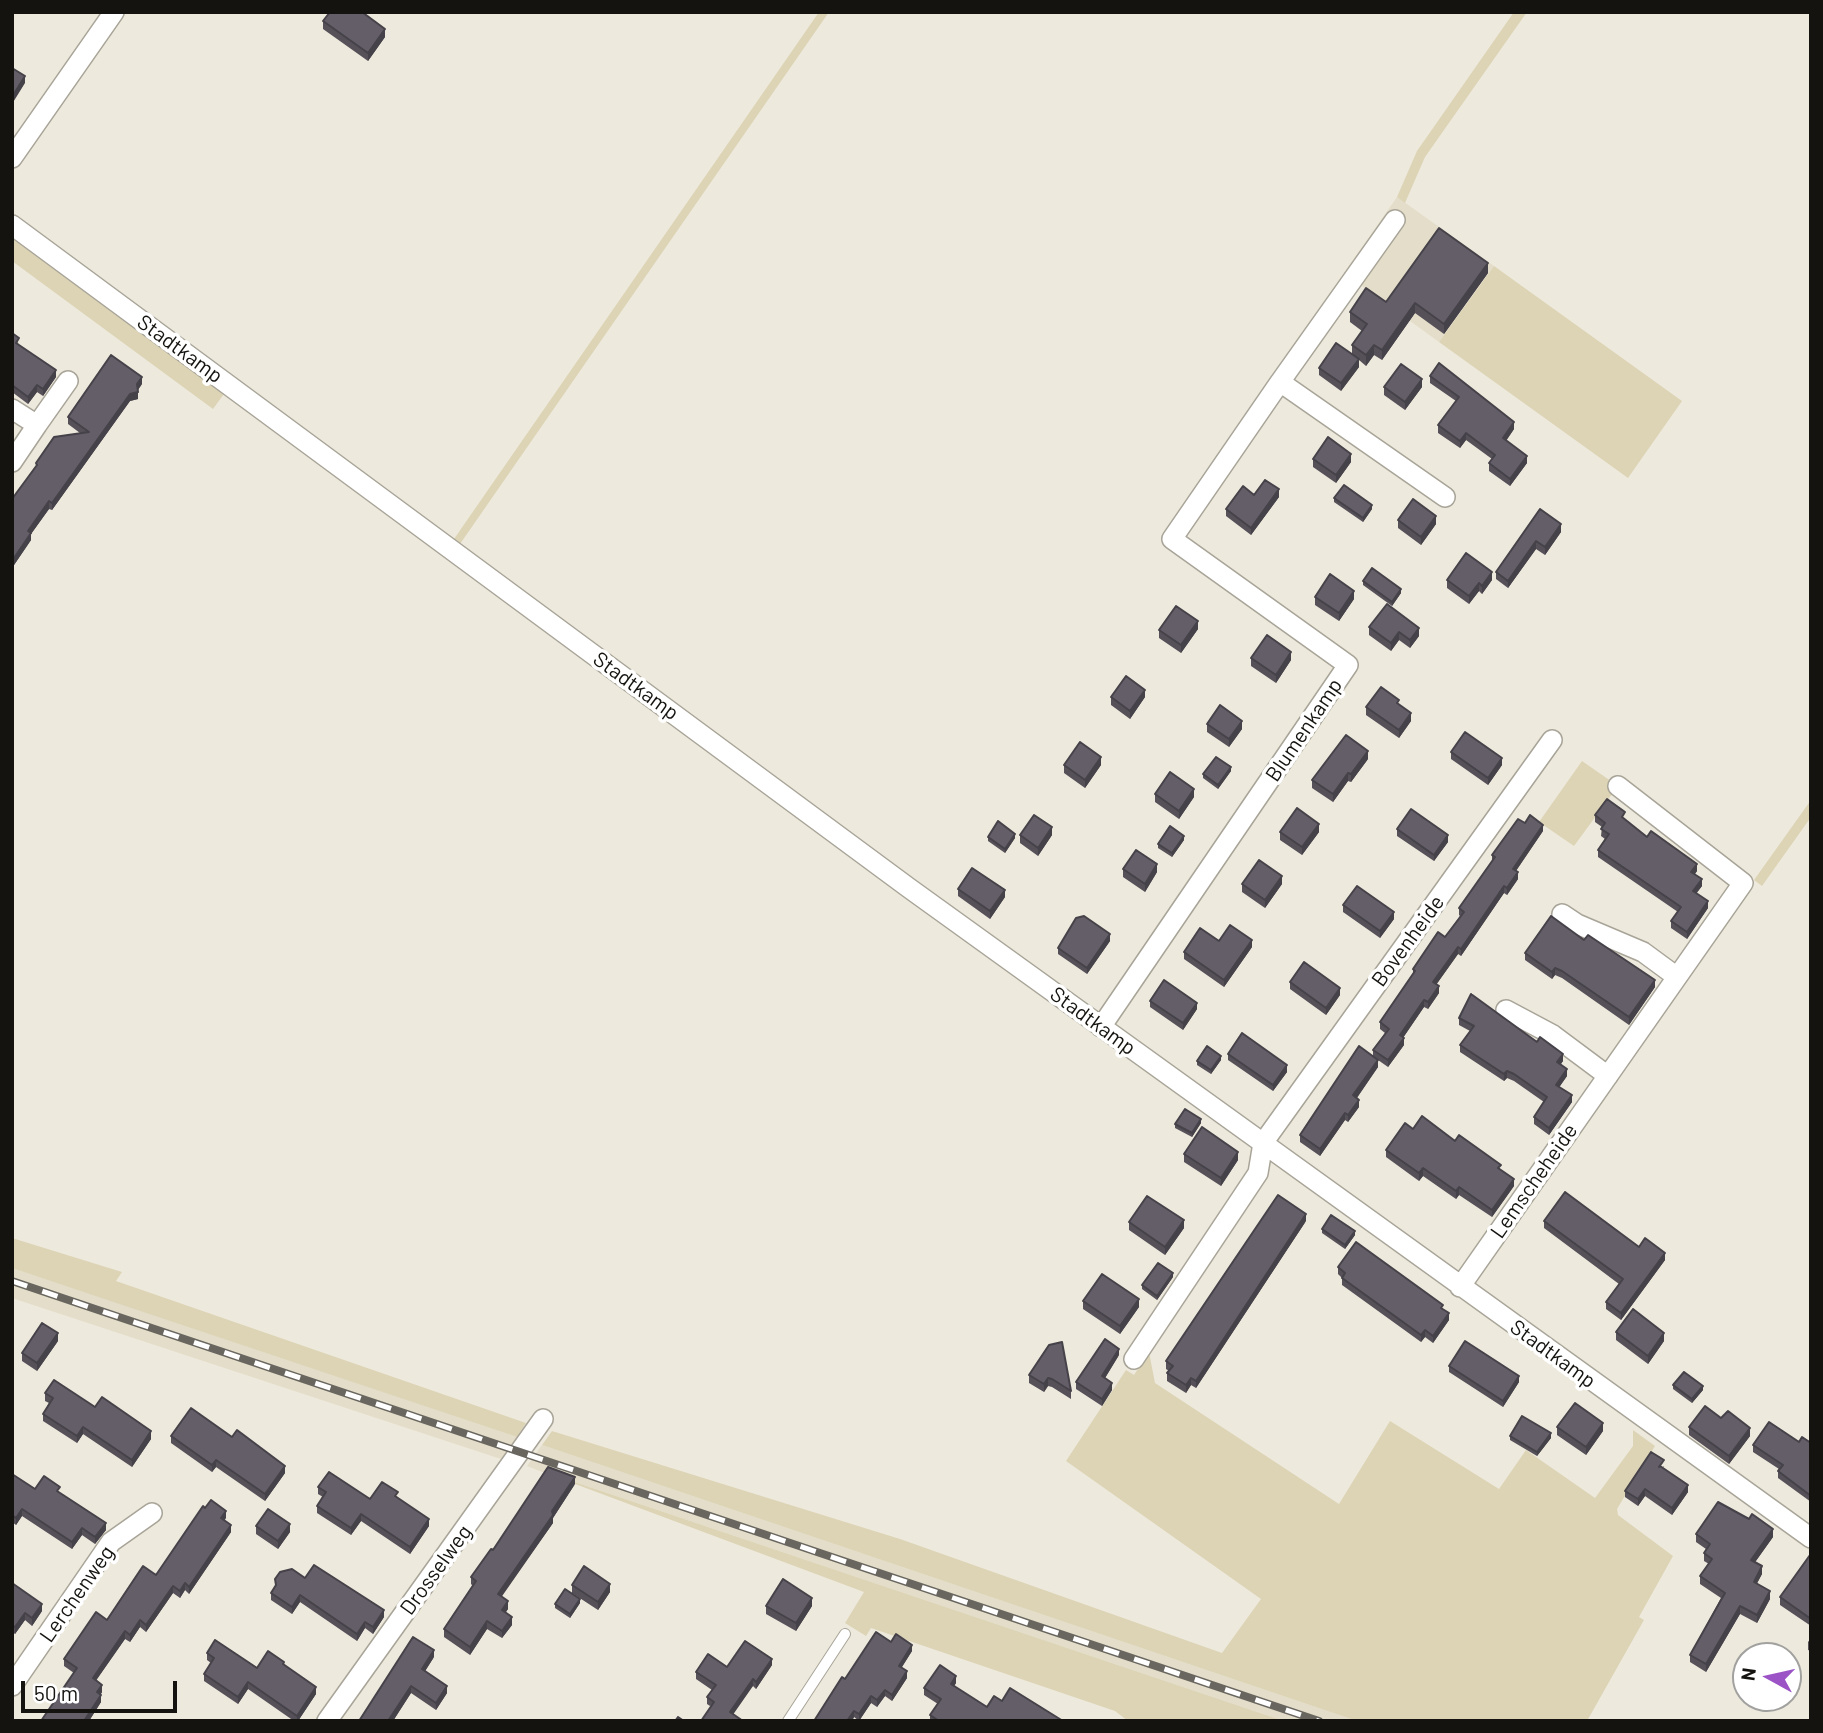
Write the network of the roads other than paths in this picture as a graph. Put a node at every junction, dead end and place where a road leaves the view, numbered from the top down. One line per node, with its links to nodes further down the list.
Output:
1 (114, 12): 2 (street)
2 (14, 153)
3 (1395, 220): 6 (street, Blumenkamp)
4 (12, 225): 16 (street, Stadtkamp)
5 (68, 381): 8 (street)
6 (1280, 382): 10 (street); 16 (street, Blumenkamp)
7 (12, 409): 8 (street)
8 (37, 425): 9 (street)
9 (12, 462)
10 (1445, 497)
11 (1552, 740): 18 (street, Bovenheide)
12 (1618, 786): 14 (street, Lemscheheide)
13 (1562, 914): 14 (street)
14 (1676, 977): 17 (street, Lemscheheide)
15 (1506, 1010): 17 (street)
16 (1101, 1027): 18 (street, Stadtkamp)
17 (1608, 1076): 19 (street, Lemscheheide)
18 (1263, 1143): 19 (street, Stadtkamp); 20 (street)
19 (1460, 1287): 23 (street, Stadtkamp)
20 (1134, 1359)
21 (543, 1419): 26 (street, Drosselweg)
22 (152, 1513): 25 (street, Lerchenweg)
23 (1811, 1538)
24 (845, 1634): 27 (lane)
25 (12, 1686)
26 (327, 1721)
27 (788, 1721)

